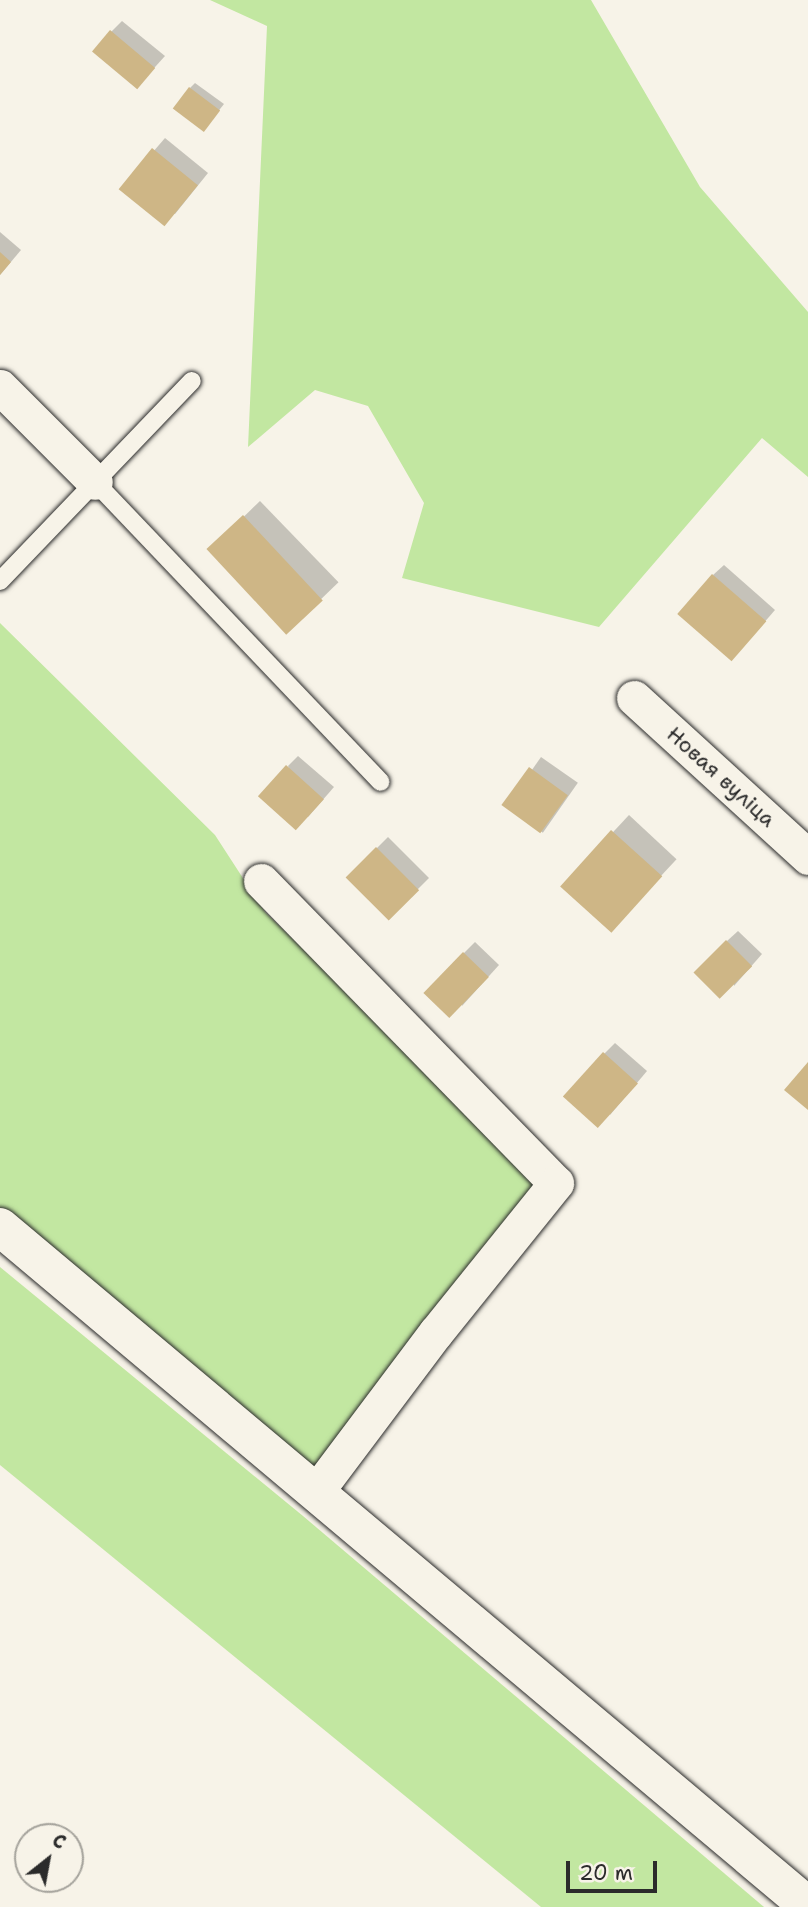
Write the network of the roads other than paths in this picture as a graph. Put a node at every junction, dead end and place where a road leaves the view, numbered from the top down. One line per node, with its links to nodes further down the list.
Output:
1 (192, 381): 3 (lane)
2 (0, 387): 3 (street)
3 (95, 482): 4 (lane); 6 (lane)
4 (0, 581)
5 (634, 698): 7 (street, Новая вуліца)
6 (381, 782)
7 (808, 857)
8 (261, 881): 10 (street)
9 (0, 1227): 10 (main road)
10 (315, 1493): 11 (main road)
11 (808, 1906)

